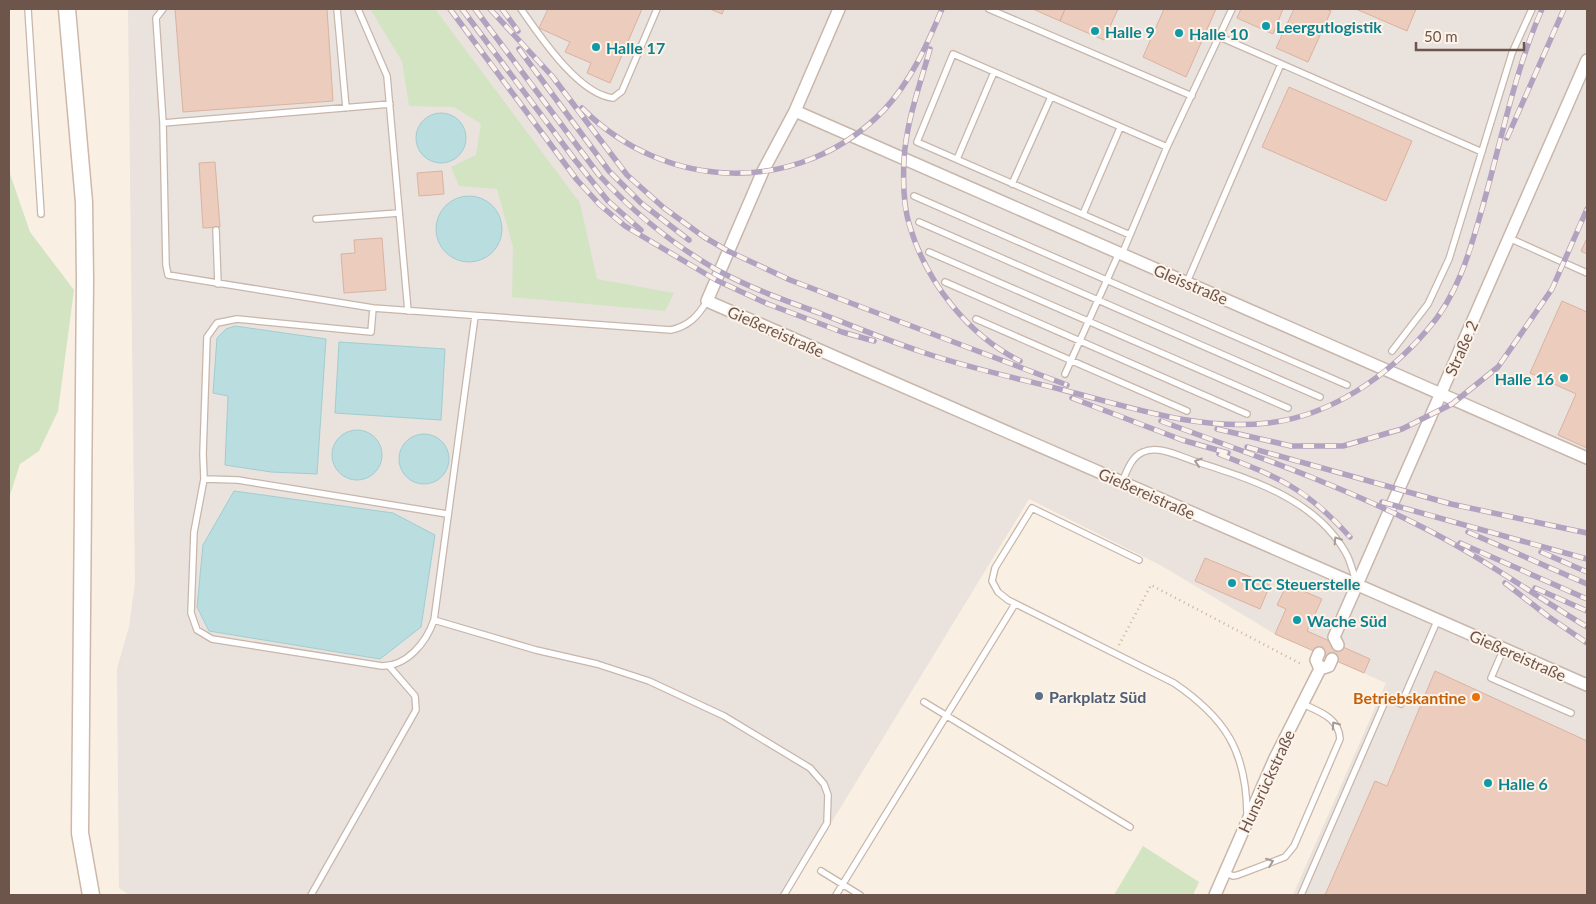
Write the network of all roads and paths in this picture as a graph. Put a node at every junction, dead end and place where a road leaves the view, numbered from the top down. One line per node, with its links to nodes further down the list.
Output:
1 (28, 9): 29 (lane)
2 (68, 9): 86 (main road)
3 (163, 9): 21 (lane)
4 (338, 9): 19 (lane)
5 (358, 9): 18 (lane)
6 (521, 9): 7 (lane)
7 (657, 9)
8 (839, 9): 20 (street)
9 (989, 9): 16 (lane)
10 (1232, 9): 12 (lane)
11 (1532, 9): 24 (lane)
12 (1220, 37): 14 (lane); 16 (lane)
13 (1587, 60): 35 (street, Straße 2)
14 (1281, 64): 24 (lane); 41 (lane)
15 (994, 72): 17 (lane); 25 (lane); 25 (lane)
16 (1192, 96): 23 (lane)
17 (1051, 97): 22 (lane); 26 (lane)
18 (390, 104): 19 (lane); 28 (lane)
19 (346, 108): 21 (lane)
20 (795, 111): 37 (street, Gleisstraße); 44 (street)
21 (163, 123): 42 (lane)
22 (1120, 128): 23 (lane); 30 (lane)
23 (1167, 147): 34 (lane)
24 (1482, 152): 51 (lane)
25 (957, 159): 26 (lane)
26 (1012, 184): 30 (lane)
27 (914, 196): 39 (lane)
28 (400, 213): 31 (lane); 46 (lane)
29 (41, 214)
30 (1083, 214): 34 (lane)
31 (316, 219)
32 (919, 222): 43 (lane)
33 (216, 230): 42 (lane)
34 (1130, 235): 37 (lane)
35 (1509, 238): 38 (lane); 55 (street, Straße 2)
36 (929, 252): 49 (lane)
37 (1120, 254): 39 (lane); 41 (street, Gleisstraße)
38 (1587, 273)
39 (1106, 280): 43 (lane); 54 (lane)
40 (945, 282): 50 (lane)
41 (1187, 282): 55 (street, Gleisstraße)
42 (218, 284): 45 (lane)
43 (1098, 300): 49 (lane); 56 (lane)
44 (707, 301): 47 (lane); 62 (street, Gießereistraße)
45 (373, 308): 46 (lane); 61 (lane)
46 (408, 311): 47 (lane)
47 (475, 316): 63 (lane)
48 (976, 319): 52 (lane)
49 (1088, 321): 50 (lane); 57 (lane)
50 (1080, 341): 52 (lane); 59 (lane)
51 (1392, 351)
52 (1071, 361): 53 (lane); 58 (lane)
53 (1065, 374)
54 (1347, 385)
55 (1441, 394): 60 (street, Gleisstraße); 65 (street, Straße 2)
56 (1320, 397)
57 (1288, 408)
58 (1187, 412)
59 (1247, 414)
60 (1587, 458)
61 (204, 480): 63 (lane); 74 (lane)
62 (1122, 482): 65 (street, Gießereistraße); 65 (lane, one-way to 62)
63 (447, 514): 68 (lane)
64 (1139, 560): 66 (lane)
65 (1357, 584): 67 (street, Gießereistraße); 69 (street, Straße 2)
66 (1015, 604): 71 (lane); 80 (lane)
67 (1438, 619): 70 (street, Gießereistraße); 92 (lane)
68 (434, 620): 74 (lane); 88 (lane)
69 (1332, 640)
70 (1504, 648): 76 (street, Gießereistraße); 79 (lane)
71 (1114, 653): 75 (path); 81 (lane)
72 (1319, 653): 75 (street)
73 (1332, 659): 75 (street)
74 (389, 666): 87 (lane)
75 (1319, 670): 78 (street, Hunsrückstraße)
76 (1587, 685)
77 (924, 702): 80 (lane)
78 (1303, 704): 81 (street, Hunsrückstraße); 84 (lane, one-way to 78)
79 (1571, 713)
80 (946, 715): 82 (lane); 85 (lane)
81 (1247, 821): 84 (street, Hunsrückstraße)
82 (1130, 827)
83 (822, 871): 85 (lane)
84 (1224, 872): 91 (street, Hunsrückstraße)
85 (843, 884): 89 (lane); 90 (lane)
86 (90, 895)
87 (311, 895)
88 (784, 895)
89 (836, 895)
90 (860, 895)
91 (1214, 895)
92 (1301, 895)

